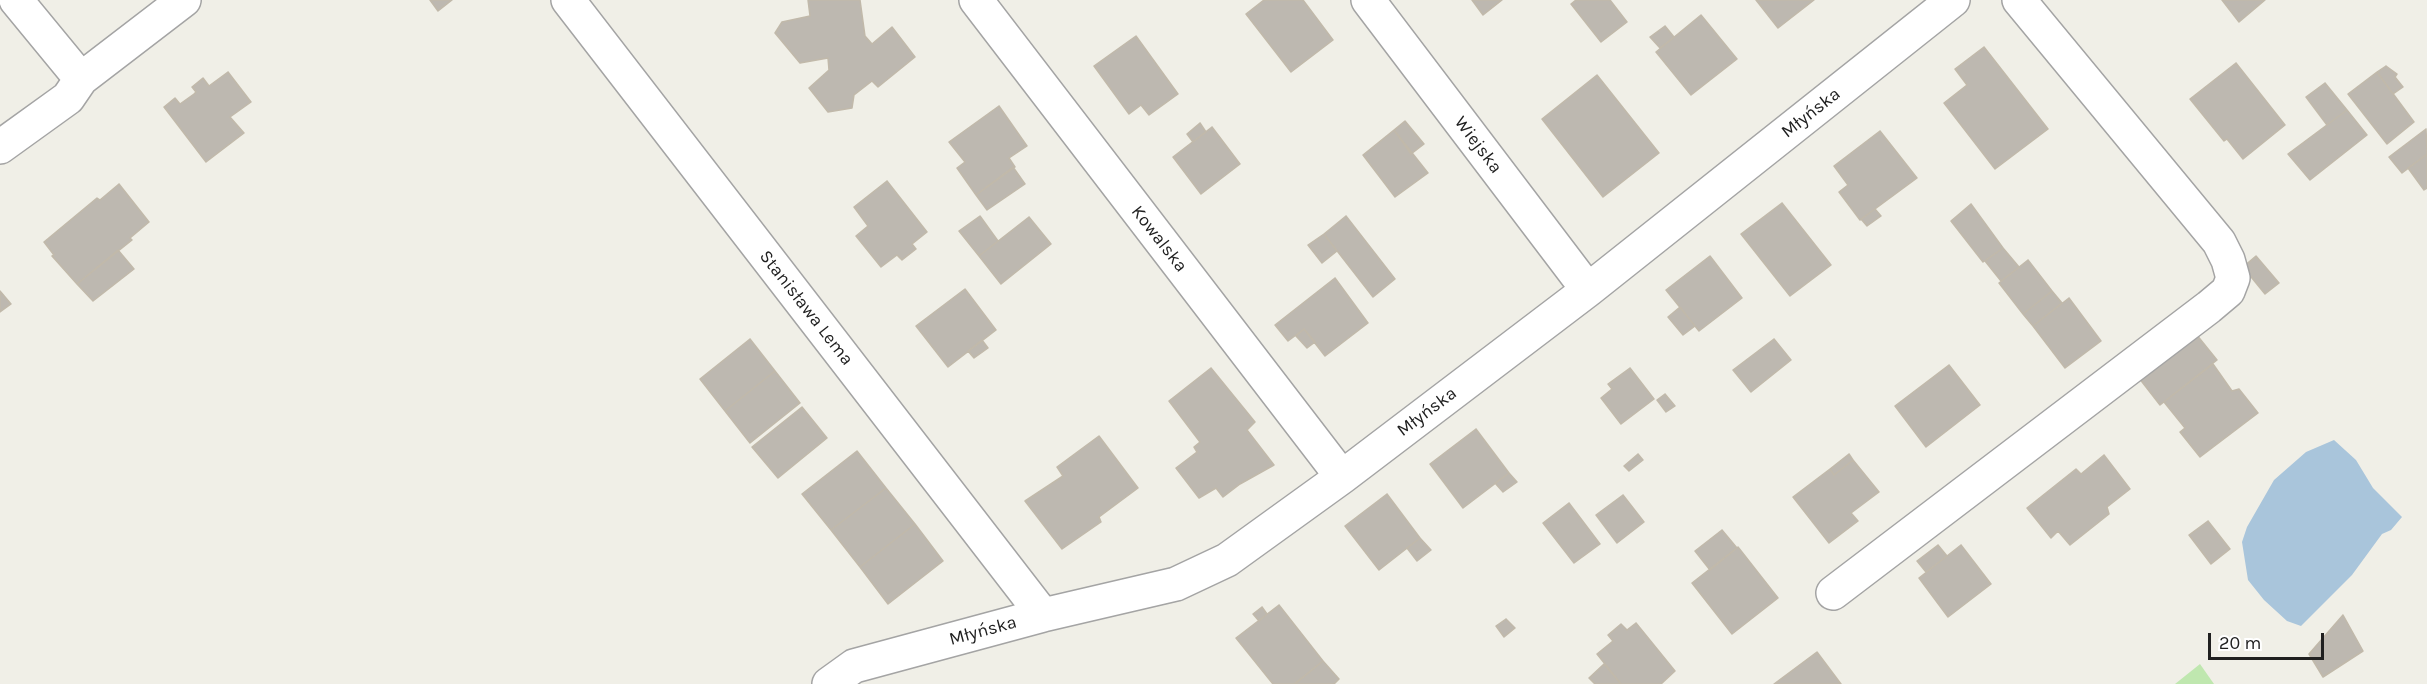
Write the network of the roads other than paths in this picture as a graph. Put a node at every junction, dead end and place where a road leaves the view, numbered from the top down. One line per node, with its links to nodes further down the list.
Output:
1 (16, 0): 8 (street)
2 (184, 0): 8 (street)
3 (568, 0): 13 (street, Stanisława Lema)
4 (976, 0): 11 (street, Kowalska)
5 (1368, 0): 10 (street, Wiejska)
6 (1953, 0): 10 (street, Młyńska)
7 (2019, 0): 12 (street)
8 (81, 79): 9 (street)
9 (0, 147)
10 (1588, 290): 11 (street, Młyńska)
11 (1342, 477): 13 (street, Młyńska)
12 (1833, 593)
13 (1043, 615): 14 (street, Młyńska)
14 (829, 684)

